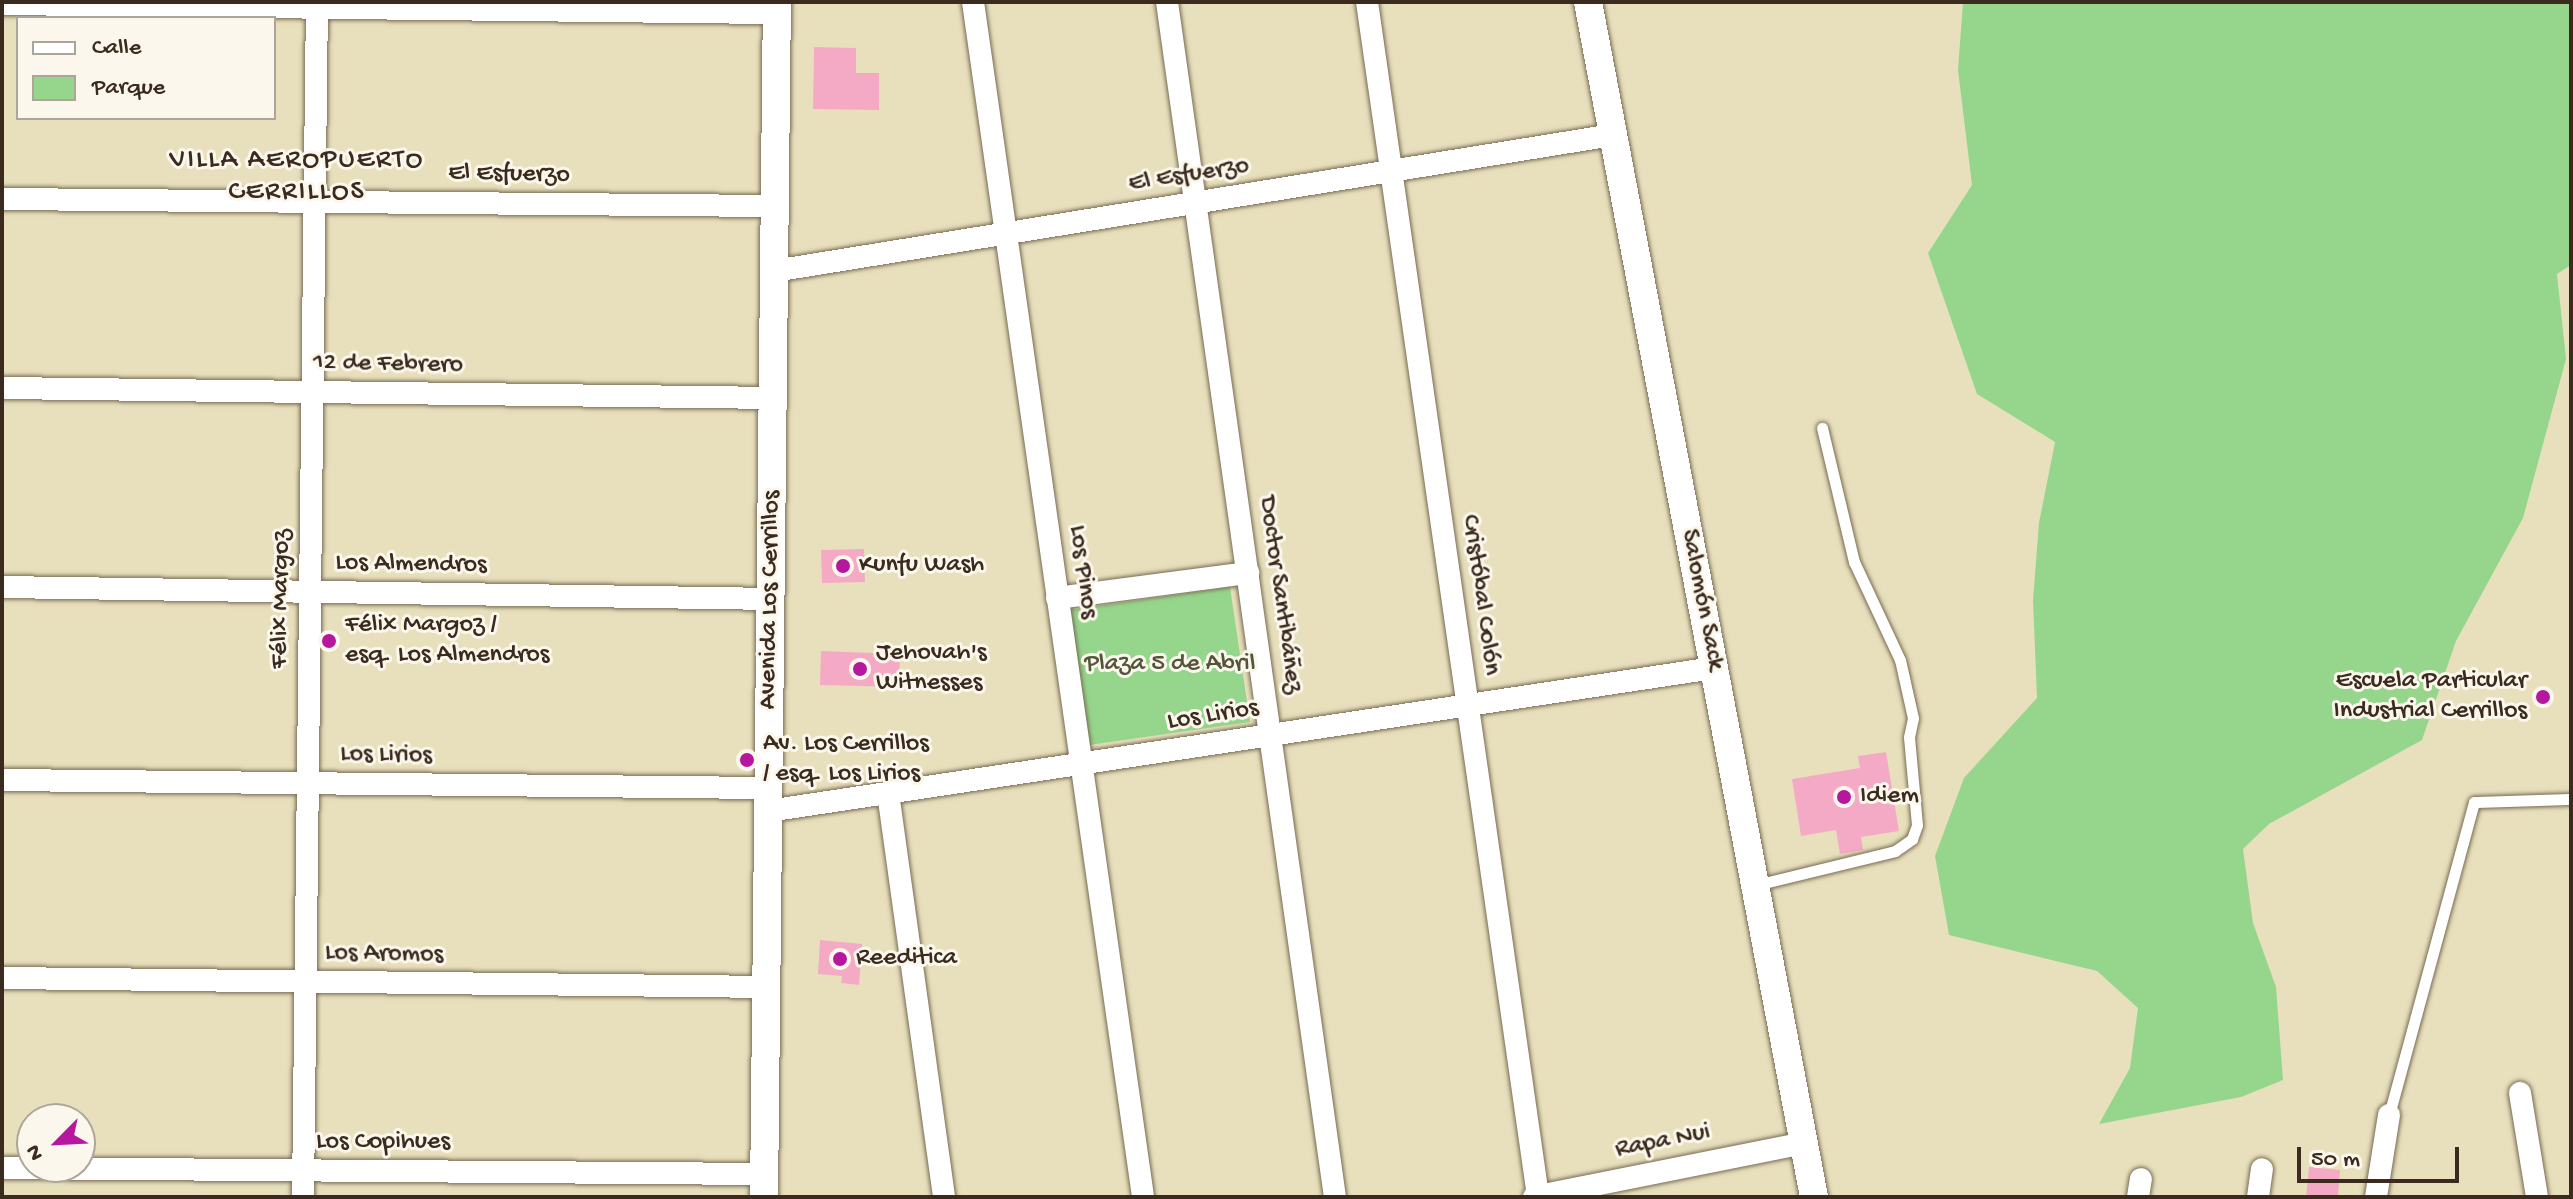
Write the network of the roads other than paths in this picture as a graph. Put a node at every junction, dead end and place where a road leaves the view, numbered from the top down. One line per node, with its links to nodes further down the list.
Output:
1 (973, 2): 14 (street, Los Pinos)
2 (1167, 2): 12 (street, Doctor Santibáñez)
3 (1367, 2): 9 (street, Cristóbal Colón)
4 (1588, 2): 8 (street, Salomón Sack)
5 (2, 4): 6 (street)
6 (317, 4): 7 (street); 11 (street, Félix Margoz)
7 (777, 7): 13 (street, Avenida Los Cerrillos)
8 (1613, 135): 9 (street, El Esfuerzo); 25 (street, Salomón Sack)
9 (1391, 171): 12 (street, El Esfuerzo); 26 (street, Cristóbal Colón)
10 (2, 199): 11 (street, El Esfuerzo)
11 (314, 201): 13 (street, El Esfuerzo); 17 (street, Félix Margoz)
12 (1196, 203): 14 (street, El Esfuerzo); 20 (street, Doctor Santibáñez)
13 (775, 206): 15 (street, Avenida Los Cerrillos)
14 (1006, 234): 15 (street, El Esfuerzo); 23 (street, Los Pinos)
15 (774, 271): 18 (street, Avenida Los Cerrillos)
16 (2, 388): 17 (street, 12 de Febrero)
17 (312, 391): 18 (street, 12 de Febrero); 22 (street, Félix Margoz)
18 (773, 398): 24 (street, Avenida Los Cerrillos)
19 (1822, 428): 34 (lane)
20 (1248, 573): 23 (street); 27 (street, Doctor Santibáñez)
21 (2, 587): 22 (street, Los Almendros)
22 (310, 591): 24 (street, Los Almendros); 30 (street, Félix Margoz)
23 (1057, 598): 28 (street, Los Pinos)
24 (771, 599): 33 (street, Avenida Los Cerrillos)
25 (1714, 668): 26 (street, Los Lirios); 34 (street, Salomón Sack)
26 (1468, 706): 27 (street, Los Lirios); 45 (street, Cristóbal Colón)
27 (1271, 735): 28 (street, Los Lirios); 49 (street, Doctor Santibáñez)
28 (1081, 764): 31 (street, Los Lirios); 48 (street, Los Pinos)
29 (2, 780): 30 (street, Los Lirios)
30 (307, 783): 33 (street, Los Lirios); 36 (street, Félix Margoz)
31 (888, 793): 33 (street, Los Lirios); 47 (street)
32 (2571, 799): 39 (lane)
33 (769, 800): 37 (street, Avenida Los Cerrillos)
34 (1755, 885): 40 (street, Salomón Sack)
35 (2, 978): 36 (street, Los Aromos)
36 (305, 982): 37 (street, Los Aromos); 43 (street, Félix Margoz)
37 (766, 987): 44 (street, Avenida Los Cerrillos)
38 (2520, 1093): 53 (street)
39 (2389, 1115): 52 (street)
40 (1804, 1143): 45 (street, Rapa Nui); 50 (street, Salomón Sack)
41 (2, 1168): 43 (street, Los Copihues)
42 (2262, 1169): 51 (street)
43 (303, 1170): 44 (street, Los Copihues); 46 (street, Félix Margoz)
44 (764, 1186)
45 (1536, 1196)
46 (303, 1197)
47 (944, 1197)
48 (1143, 1197)
49 (1335, 1197)
50 (1814, 1197)
51 (2258, 1197)
52 (2376, 1197)
53 (2537, 1197)

